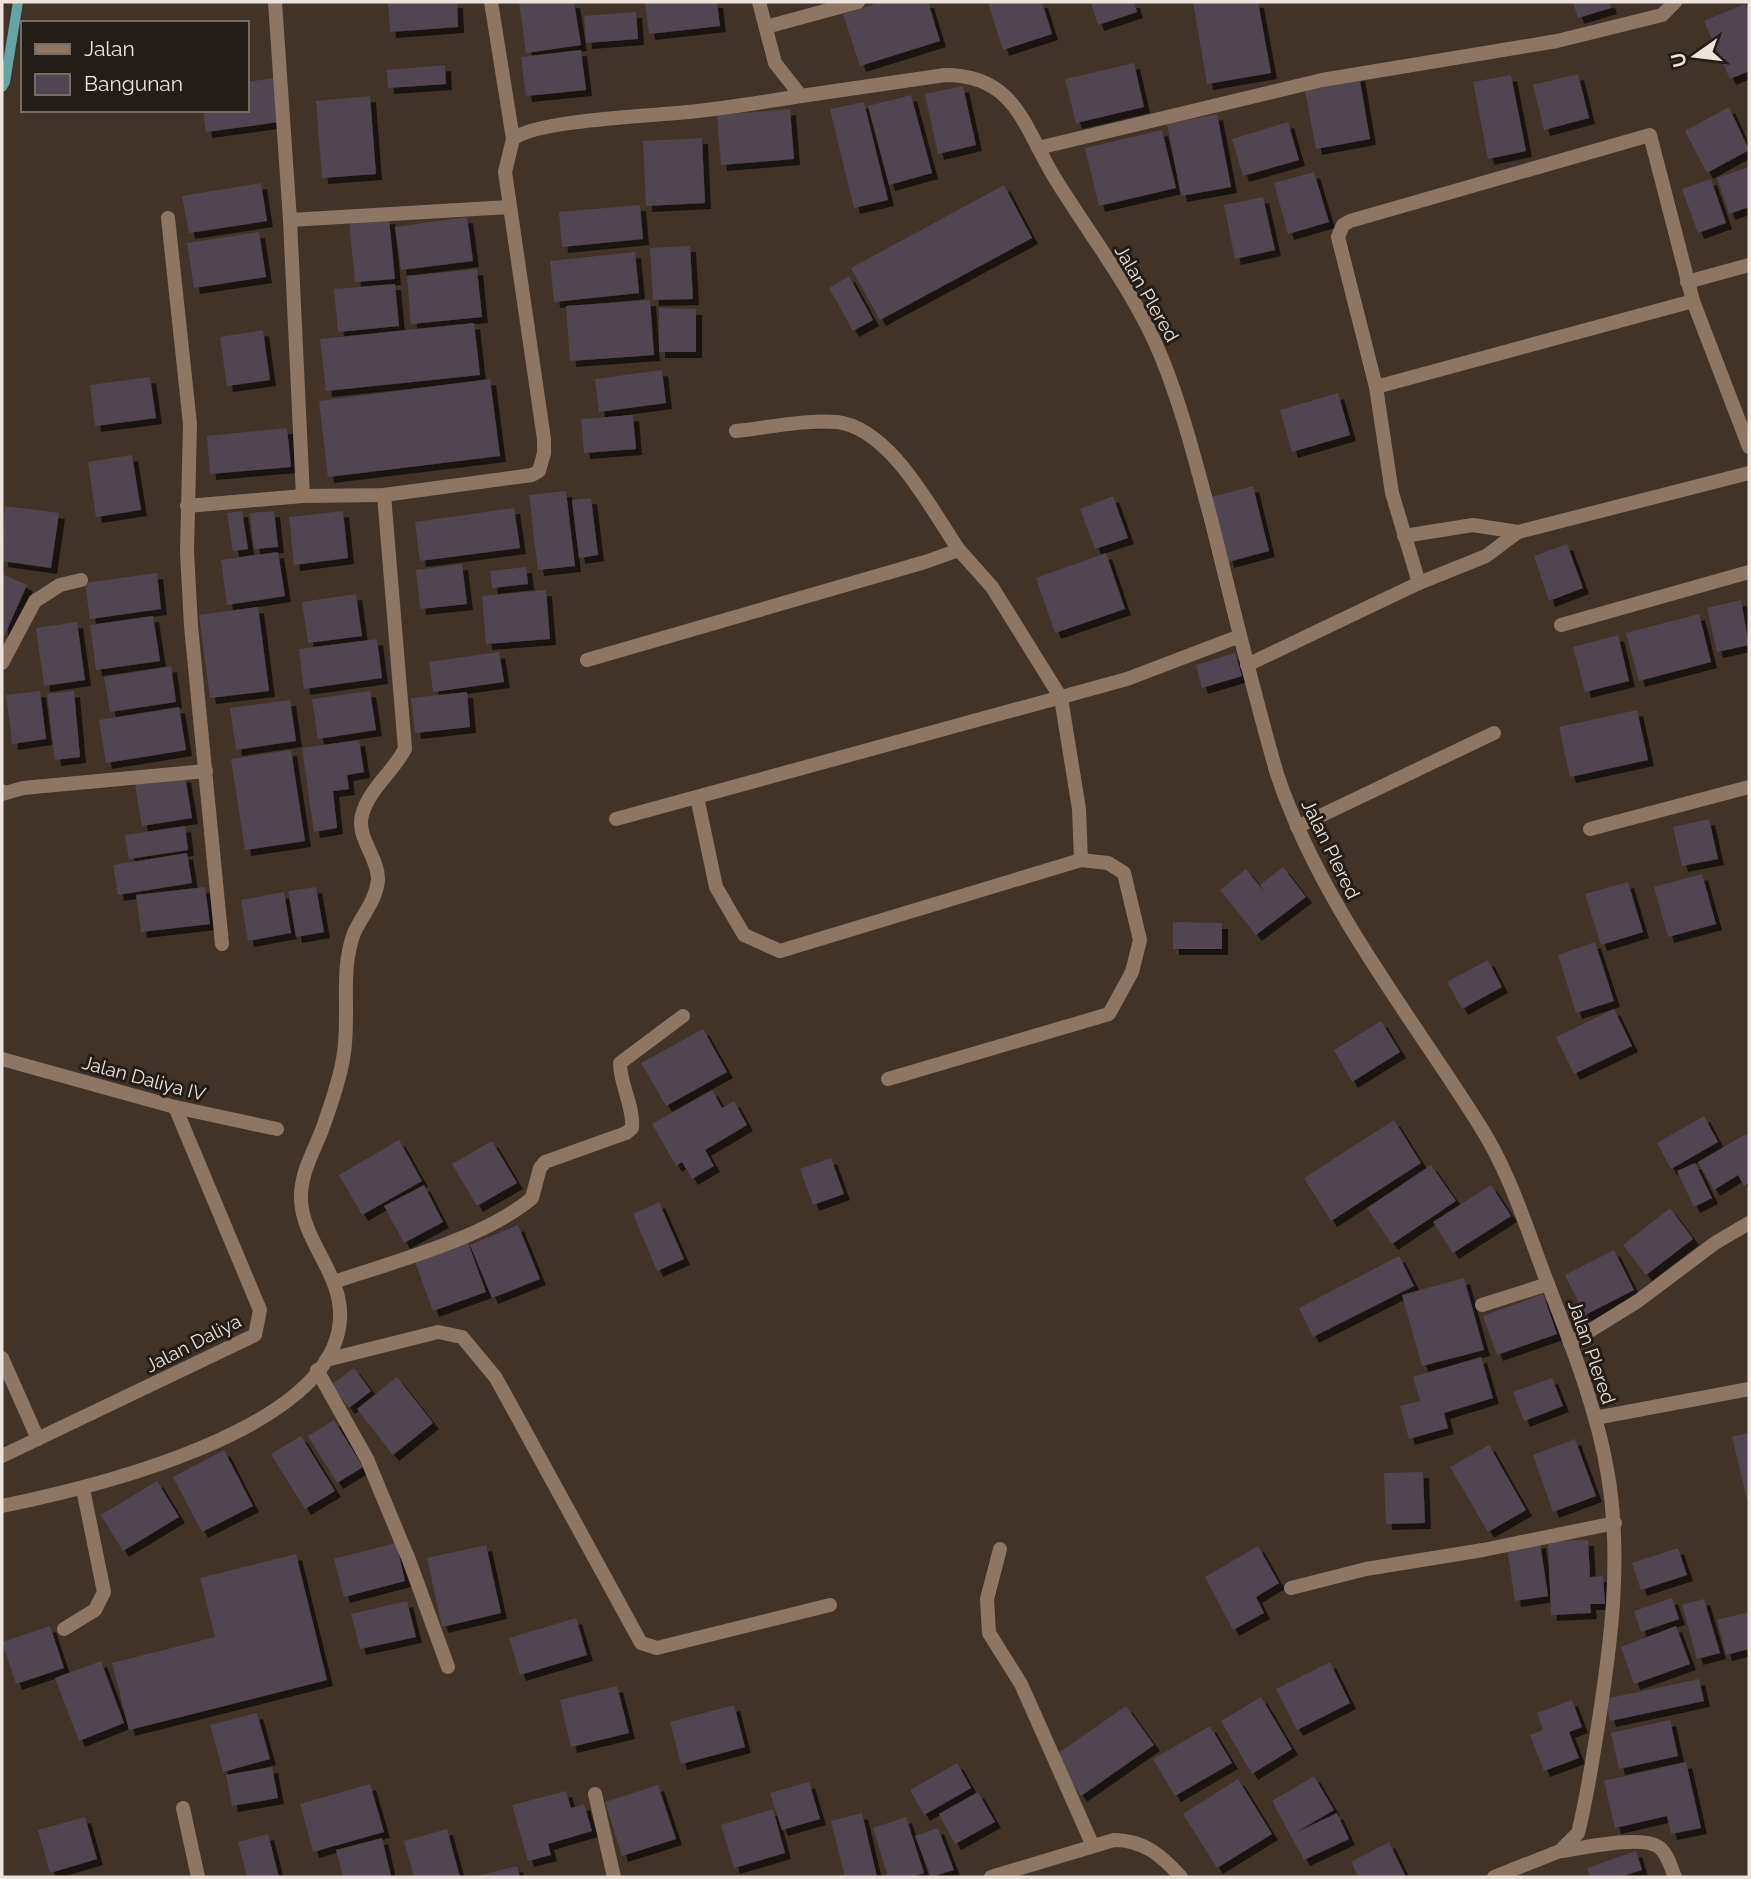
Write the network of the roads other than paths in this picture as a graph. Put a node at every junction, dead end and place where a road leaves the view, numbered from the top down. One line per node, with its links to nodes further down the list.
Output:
1 (275, 2): 12 (street)
2 (491, 2): 8 (street)
3 (759, 2): 6 (street)
4 (858, 2): 6 (street)
5 (1675, 2): 9 (street)
6 (766, 27): 7 (street)
7 (801, 96): 8 (street, Jalan Plered); 9 (street, Jalan Plered)
8 (513, 139): 10 (street)
9 (1038, 148): 30 (street, Jalan Plered)
10 (509, 207): 12 (street); 20 (street)
11 (168, 218): 22 (street)
12 (290, 220): 21 (street)
13 (1749, 265): 14 (street)
14 (1687, 282): 15 (street); 16 (street)
15 (1693, 301): 16 (street); 18 (street)
16 (1376, 387): 24 (street)
17 (736, 431): 25 (street)
18 (1749, 447)
19 (1749, 473): 23 (street)
20 (384, 495): 21 (street); 51 (street)
21 (303, 496): 22 (street)
22 (187, 506): 36 (street)
23 (1518, 532): 24 (street); 28 (street)
24 (1404, 536): 28 (street)
25 (960, 550): 31 (street); 34 (street)
26 (1749, 572): 29 (street)
27 (81, 580): 32 (street)
28 (1419, 583): 33 (street)
29 (1561, 625)
30 (1240, 636): 33 (street, Jalan Plered); 34 (street)
31 (587, 660)
32 (2, 663)
33 (1247, 665): 41 (street, Jalan Plered)
34 (1061, 698): 39 (street); 43 (street)
35 (1494, 733): 41 (street)
36 (206, 771): 38 (street); 44 (street)
37 (1749, 787): 42 (street)
38 (2, 791)
39 (697, 796): 40 (street); 43 (street)
40 (616, 819)
41 (1297, 827): 52 (street, Jalan Plered)
42 (1590, 829)
43 (1081, 860): 47 (street)
44 (222, 944)
45 (684, 1016): 51 (street)
46 (2, 1059): 48 (street, Jalan Daliya IV)
47 (888, 1079)
48 (175, 1107): 49 (street, Jalan Daliya IV); 59 (street, Jalan Daliya)
49 (277, 1129)
50 (1749, 1223): 54 (street)
51 (334, 1282): 56 (street)
52 (1548, 1284): 53 (street); 54 (street, Jalan Plered)
53 (1482, 1305)
54 (1570, 1343): 58 (street, Jalan Plered)
55 (2, 1358): 59 (street)
56 (322, 1365): 61 (street); 66 (street); 68 (street)
57 (1749, 1389): 58 (street)
58 (1595, 1418): 63 (street, Jalan Plered)
59 (38, 1439): 60 (street, Jalan Daliya)
60 (2, 1456)
61 (83, 1489): 62 (street); 67 (street)
62 (2, 1506)
63 (1615, 1523): 65 (street); 72 (street, Jalan Plered)
64 (1000, 1549): 71 (street)
65 (1291, 1588)
66 (830, 1605)
67 (64, 1629)
68 (448, 1667)
69 (595, 1794): 75 (street)
70 (183, 1808): 74 (street)
71 (1093, 1846): 76 (street); 77 (street)
72 (1560, 1851): 73 (street); 79 (street)
73 (1523, 1872): 78 (street)
74 (198, 1877)
75 (614, 1877)
76 (991, 1877)
77 (1181, 1877)
78 (1494, 1877)
79 (1675, 1877)

